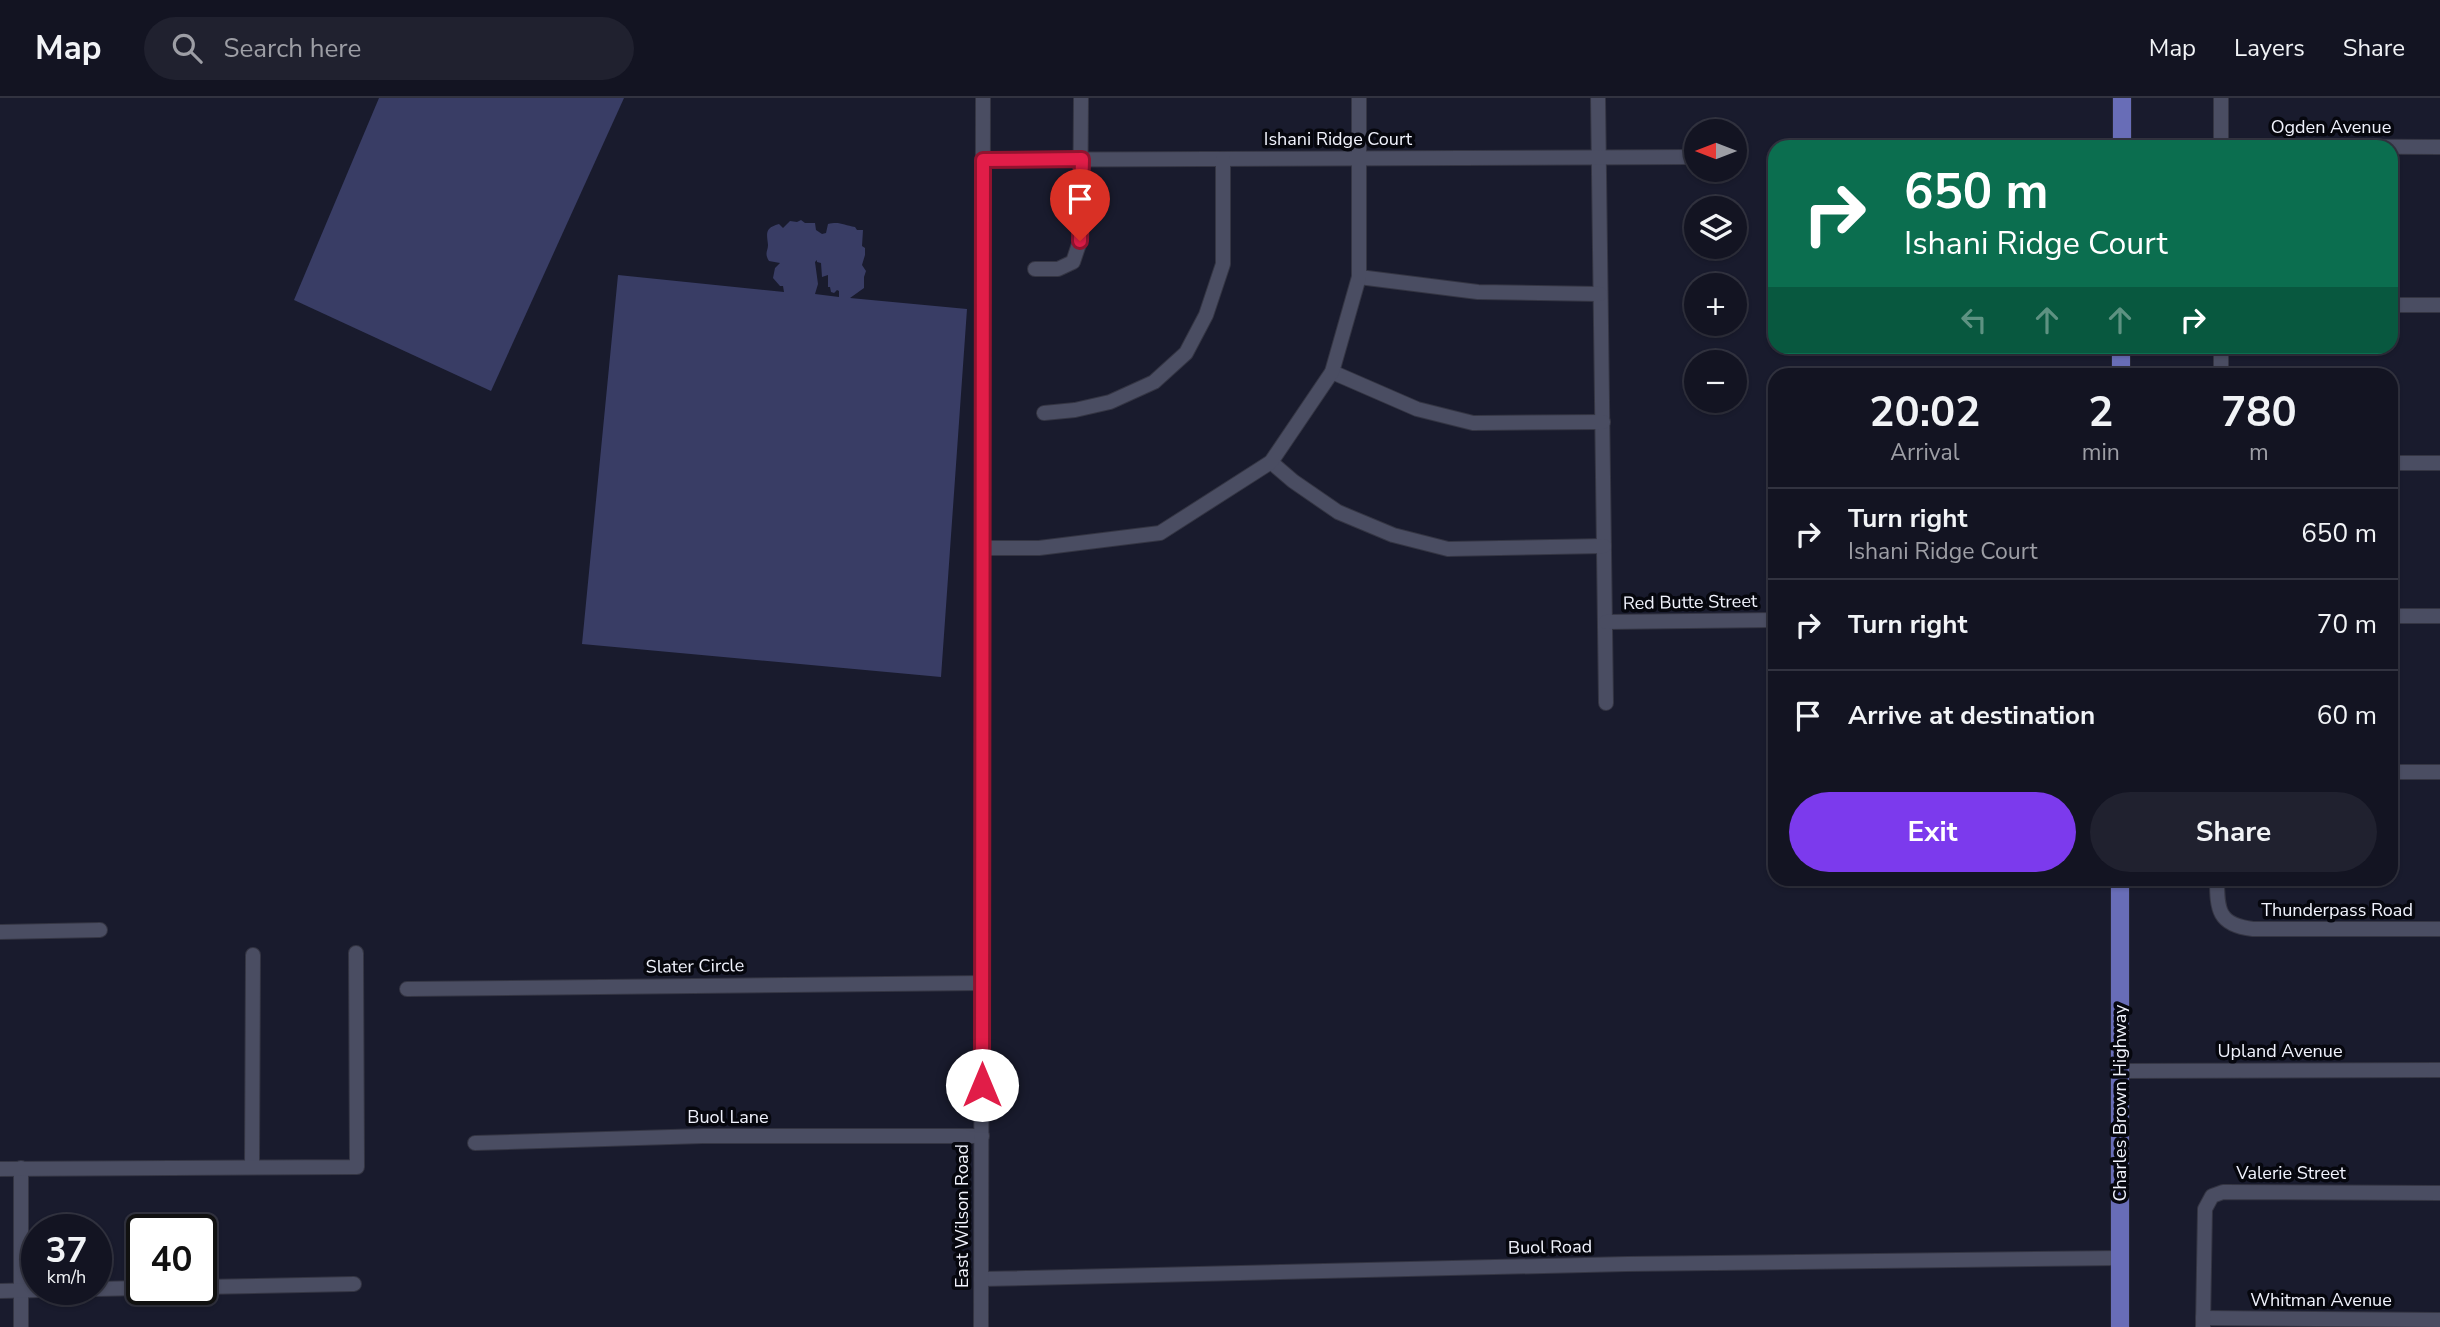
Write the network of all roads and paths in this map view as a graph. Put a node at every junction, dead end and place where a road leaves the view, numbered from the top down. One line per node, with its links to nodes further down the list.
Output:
1 (983, 98): 16 (street, East Wilson Road)
2 (1081, 98): 14 (street)
3 (1359, 98): 12 (street)
4 (1598, 98): 13 (street)
5 (2122, 98): 7 (main road)
6 (2221, 98): 8 (street)
7 (2122, 140)
8 (2221, 140)
9 (2398, 147): 10 (street, Ogden Avenue)
10 (2440, 147)
11 (1684, 157): 13 (street, Ishani Ridge Court)
12 (1360, 158): 13 (street, Ishani Ridge Court); 15 (street, Ishani Ridge Court); 18 (street)
13 (1598, 158): 19 (street)
14 (1082, 159): 15 (street, Ishani Ridge Court); 16 (street, Ishani Ridge Court); 17 (street)
15 (1223, 159): 23 (street)
16 (983, 160): 29 (street, East Wilson Road)
17 (1035, 269)
18 (1359, 277): 19 (street); 22 (street)
19 (1600, 294): 24 (street)
20 (2398, 305): 21 (street)
21 (2440, 305)
22 (1332, 372): 24 (street); 25 (street)
23 (1044, 413)
24 (1604, 422): 28 (street)
25 (1271, 462): 28 (street); 29 (street)
26 (2398, 463): 27 (street)
27 (2440, 463)
28 (1604, 547): 33 (street)
29 (983, 548): 44 (street, East Wilson Road)
30 (2398, 616): 31 (street)
31 (2440, 616)
32 (1768, 620): 33 (street, Red Butte Street)
33 (1606, 622): 34 (street)
34 (1606, 703)
35 (2398, 772): 36 (street)
36 (2440, 772)
37 (2120, 886): 47 (main road, Charles Brown Highway)
38 (2217, 886): 39 (street, Thunderpass Road)
39 (2440, 929)
40 (100, 930): 41 (street)
41 (0, 932)
42 (356, 953): 50 (street)
43 (253, 955): 50 (street)
44 (983, 983): 45 (street, Slater Circle); 48 (street, East Wilson Road)
45 (407, 989)
46 (2440, 1070): 47 (street, Upland Avenue)
47 (2119, 1071): 54 (main road, Charles Brown Highway)
48 (982, 1136): 49 (street, Buol Lane); 55 (street, East Wilson Road)
49 (475, 1143)
50 (252, 1167): 51 (street)
51 (20, 1168): 52 (street); 58 (street)
52 (0, 1169)
53 (2440, 1193): 60 (street, Valerie Street)
54 (2120, 1258): 55 (street, Buol Road); 64 (main road, Charles Brown Highway)
55 (981, 1279): 63 (street, East Wilson Road)
56 (354, 1283): 57 (street)
57 (217, 1287)
58 (20, 1290): 59 (street); 62 (street)
59 (0, 1291)
60 (2202, 1317): 61 (street, Whitman Avenue)
61 (2440, 1320)
62 (21, 1327)
63 (981, 1327)
64 (2120, 1327)

